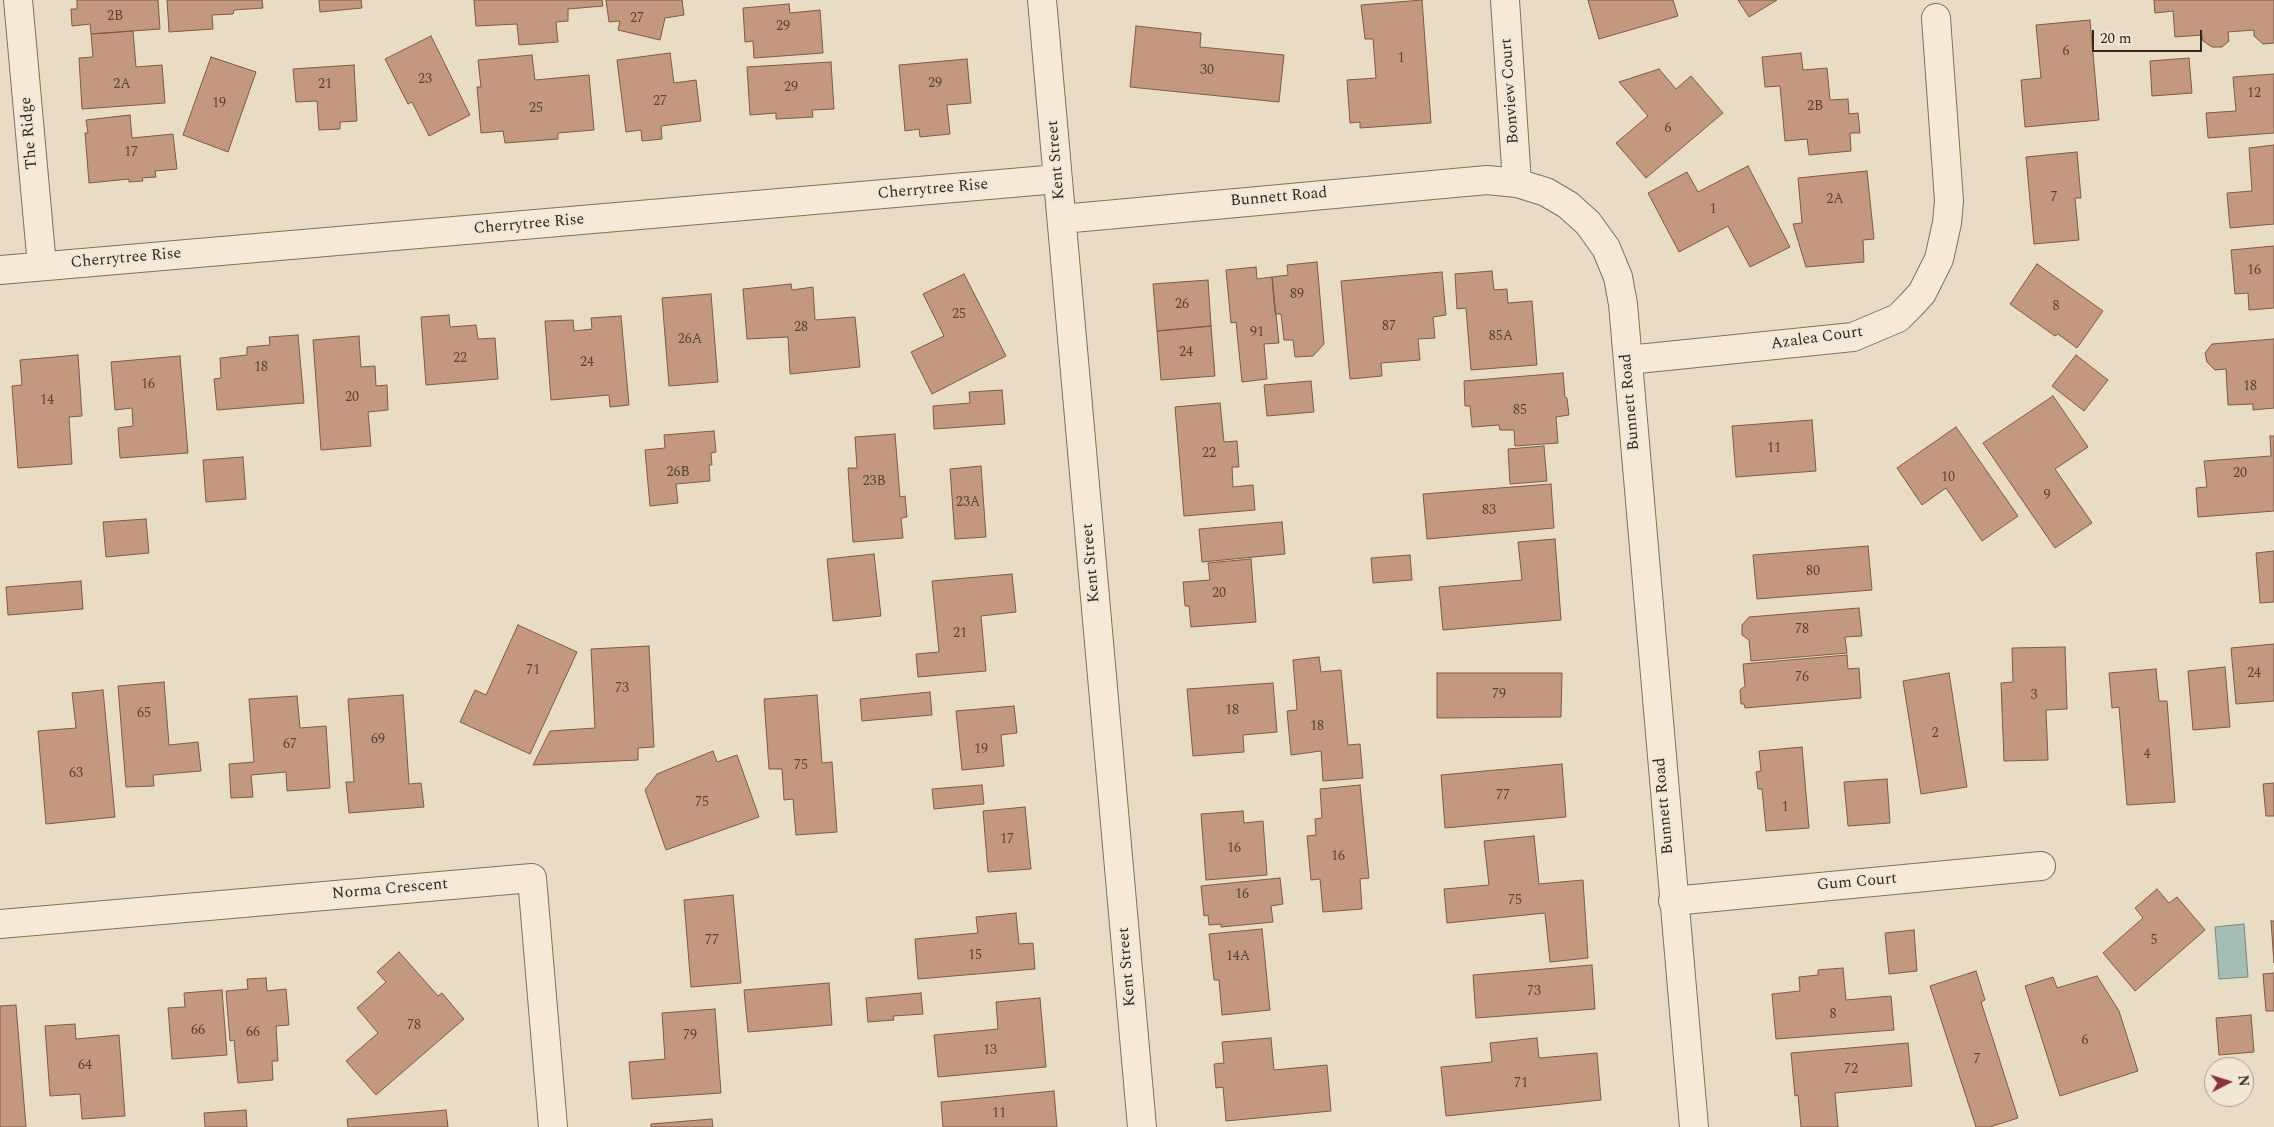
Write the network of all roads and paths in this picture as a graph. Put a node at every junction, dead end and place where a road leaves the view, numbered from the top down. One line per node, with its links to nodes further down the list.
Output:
1 (18, 0): 8 (street, The Ridge)
2 (1042, 0): 5 (street, Kent Street)
3 (1505, 0): 6 (street, Bonview Court)
4 (1936, 18): 10 (street, Azalea Court)
5 (1058, 179): 7 (street, Kent Street); 8 (street, Cherrytree Rise)
6 (1517, 183): 7 (street, Bunnett Road); 10 (street, Bunnett Road)
7 (1062, 219): 15 (street, Kent Street)
8 (42, 266): 9 (street, Cherrytree Rise)
9 (0, 270)
10 (1628, 360): 12 (street, Bunnett Road)
11 (2041, 866): 12 (street, Gum Court)
12 (1673, 901): 16 (street, Bunnett Road)
13 (0, 924): 14 (street, Norma Crescent)
14 (553, 1127)
15 (1142, 1127)
16 (1694, 1127)

